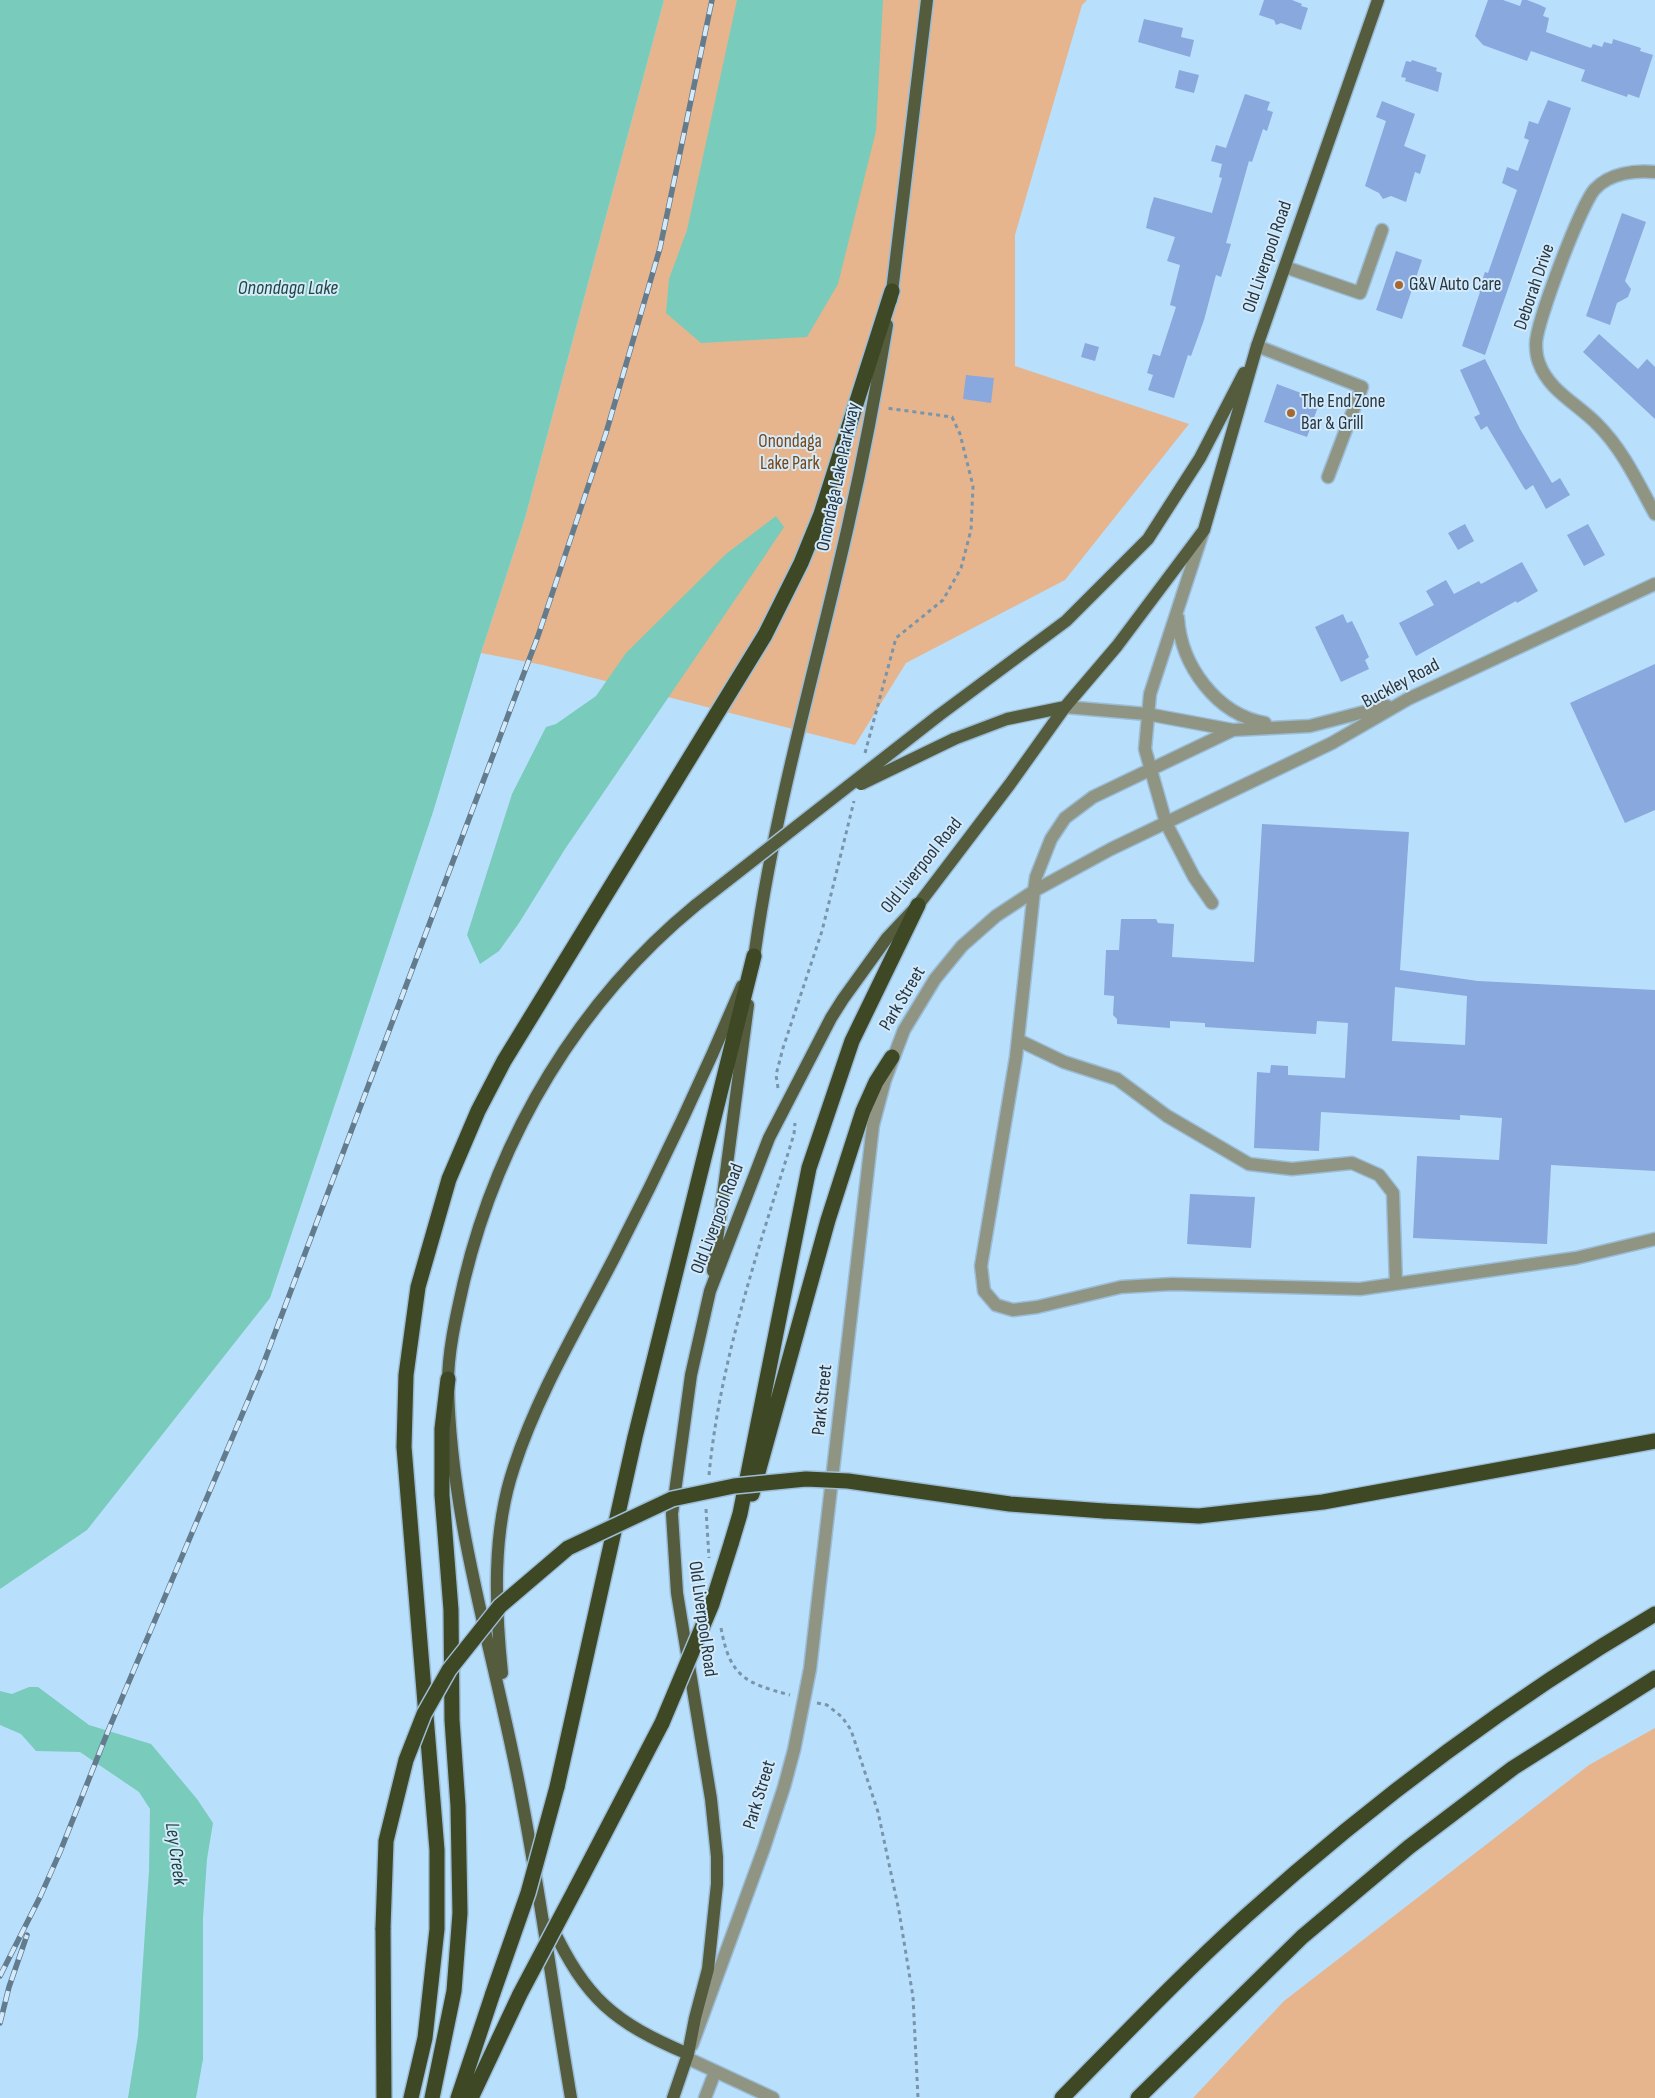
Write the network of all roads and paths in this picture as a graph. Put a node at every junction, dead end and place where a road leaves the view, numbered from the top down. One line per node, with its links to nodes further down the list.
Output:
1 (928, 0): 6 (main road, Onondaga Lake Parkway)
2 (1378, 0): 5 (main road, Old Liverpool Road)
3 (1655, 172): 9 (street, Deborah Drive)
4 (1382, 230): 5 (street)
5 (1285, 267): 7 (main road, Old Liverpool Road)
6 (892, 291): 24 (main road, Onondaga Lake Parkway); 40 (highway)
7 (1257, 346): 8 (street); 10 (main road, Old Liverpool Road); 19 (main road, bridge)
8 (1328, 477)
9 (1655, 514)
10 (1204, 530): 12 (street, Old Liverpool Road); 14 (main road, Old Liverpool Road)
11 (1655, 584): 13 (street, Buckley Road)
12 (1177, 610): 15 (street, Old Liverpool Road); 16 (street)
13 (1408, 699): 16 (street); 20 (street, Buckley Road)
14 (1066, 707): 15 (street); 19 (main road, bridge); 23 (main road, Old Liverpool Road)
15 (1147, 714): 17 (street); 18 (street, Old Liverpool Road)
16 (1285, 727): 17 (street)
17 (1233, 730): 18 (street)
18 (1151, 769): 20 (street, Old Liverpool Road); 21 (street)
19 (841, 794): 30 (main road, bridge)
20 (1166, 823): 21 (street, Park Street); 22 (street, Old Liverpool Road)
21 (1034, 891): 25 (street); 26 (street, Park Street)
22 (1212, 903)
23 (918, 905): 29 (main road, Old Liverpool Road); 32 (highway)
24 (754, 956): 29 (main road); 35 (main road); 42 (highway, bridge)
25 (1018, 1040): 28 (street); 28 (street)
26 (892, 1057): 32 (highway); 37 (street, Park Street)
27 (1655, 1239): 28 (street)
28 (1396, 1284)
29 (710, 1290): 37 (main road, Old Liverpool Road)
30 (448, 1379): 35 (main road); 41 (highway)
31 (1655, 1441): 39 (highway, bridge)
32 (731, 1544): 43 (highway, bridge)
33 (1655, 1614): 48 (highway)
34 (1655, 1678): 49 (highway)
35 (509, 1742): 36 (main road)
36 (537, 1896): 37 (main road); 44 (main road)
37 (687, 2056): 38 (street); 45 (main road, Park Street)
38 (715, 2072): 46 (street); 47 (street)
39 (384, 2098)
40 (411, 2098)
41 (432, 2098)
42 (458, 2098)
43 (471, 2098)
44 (571, 2098)
45 (673, 2098)
46 (705, 2098)
47 (773, 2098)
48 (1062, 2098)
49 (1138, 2098)

